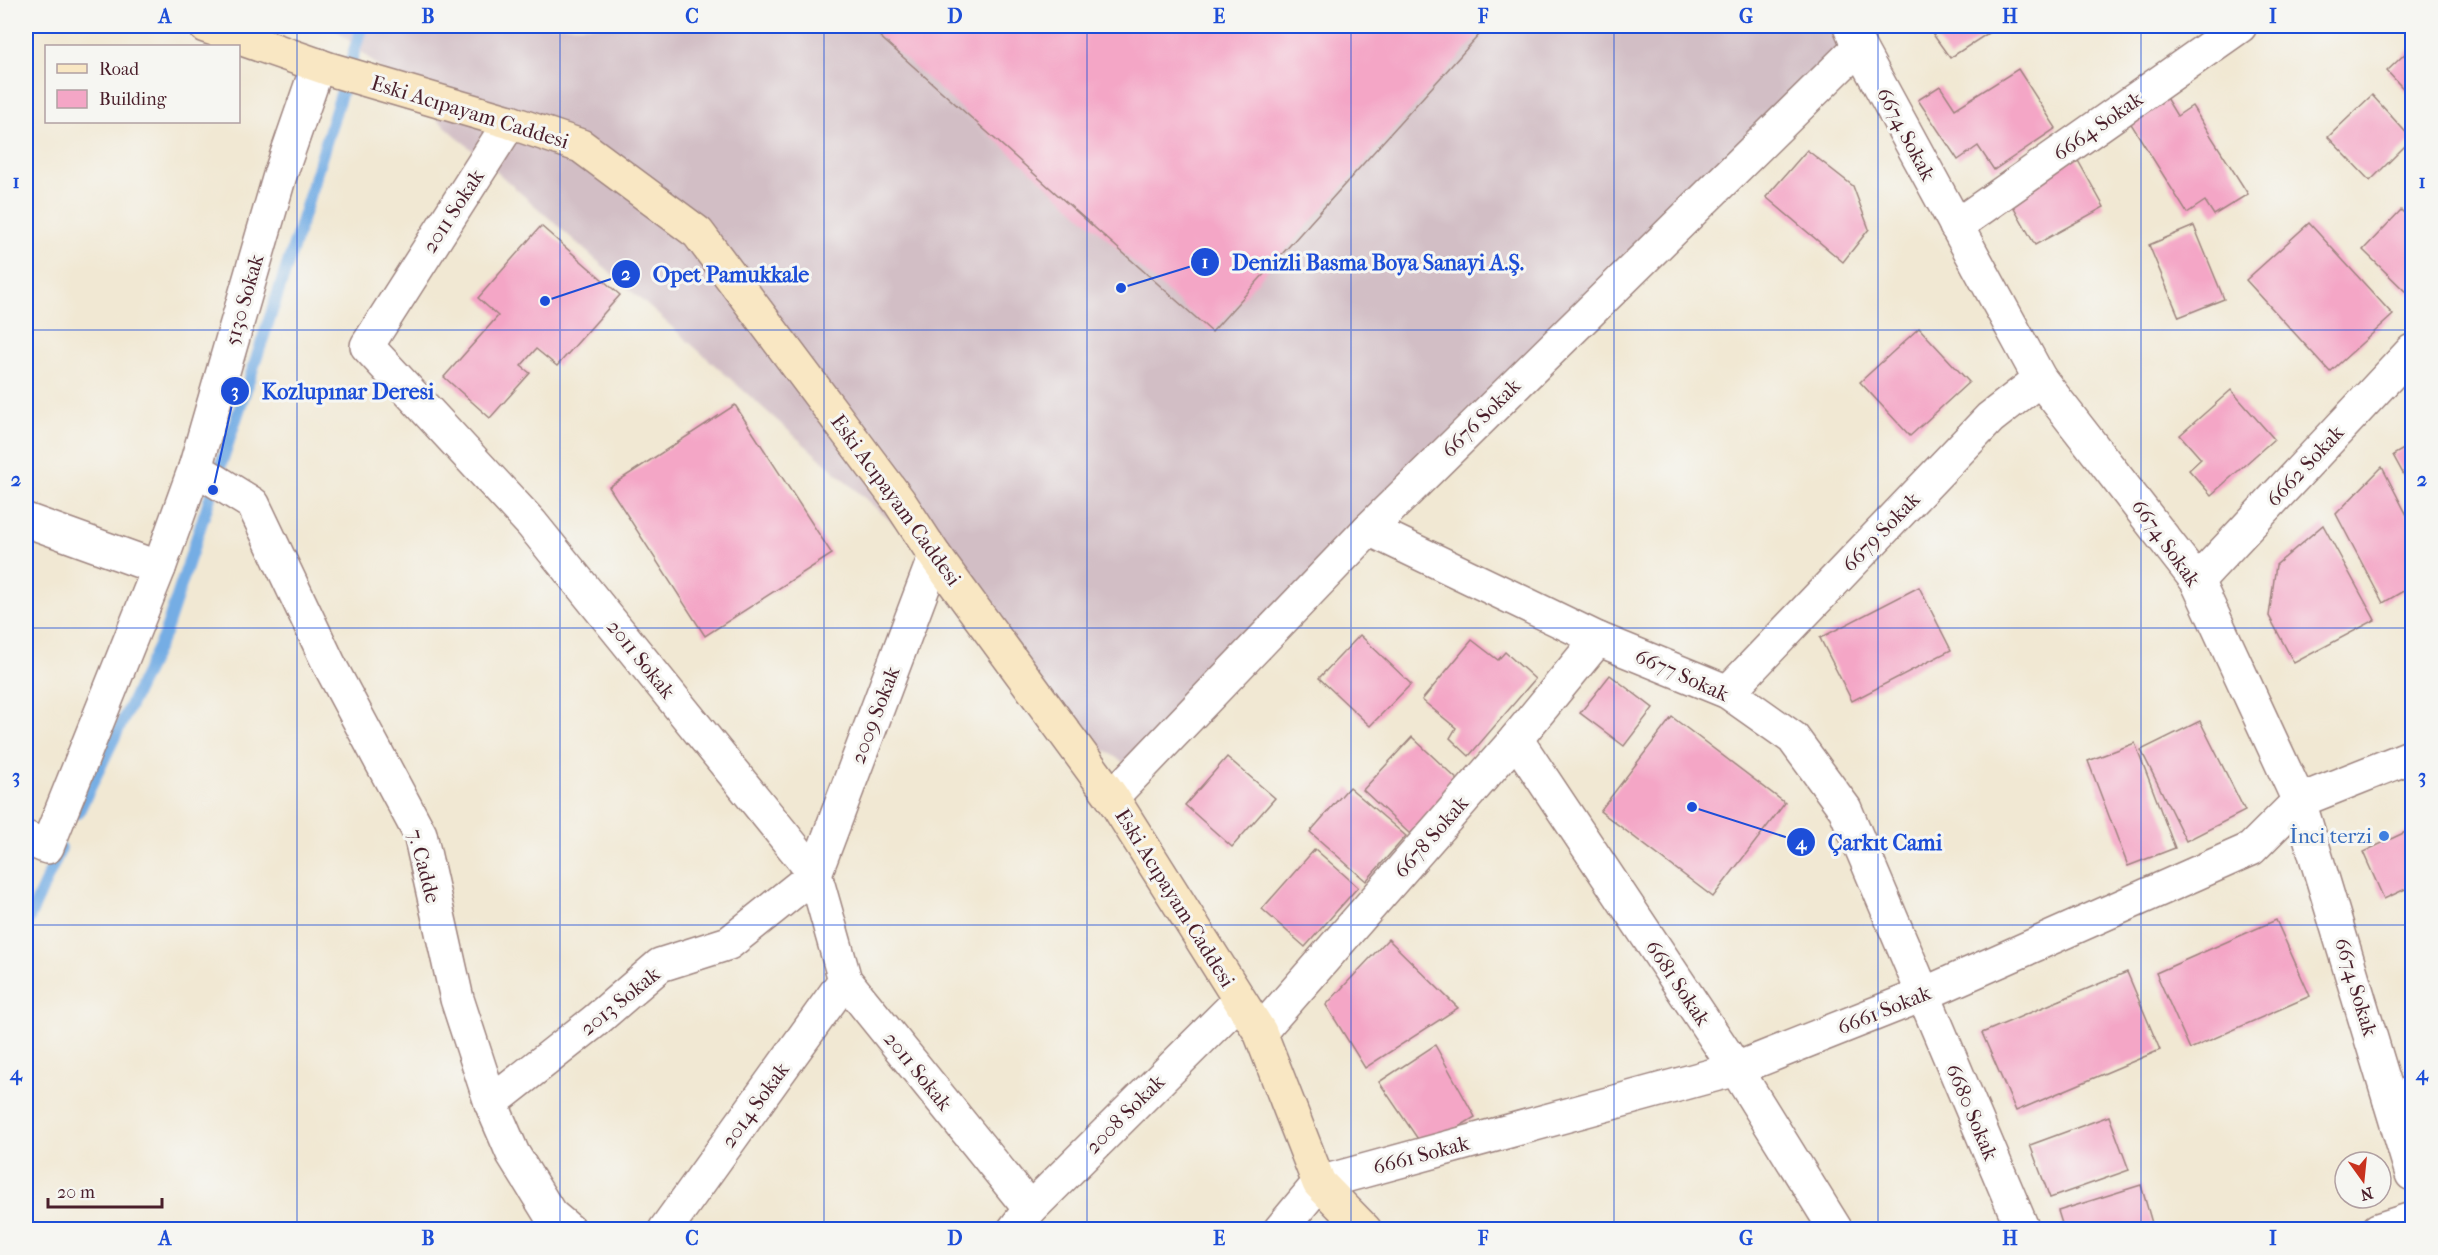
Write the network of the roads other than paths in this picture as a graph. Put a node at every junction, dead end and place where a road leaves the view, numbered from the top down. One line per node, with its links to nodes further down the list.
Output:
1 (205, 26): 4 (main road, Eski Acıpayam Caddesi)
2 (2240, 26): 6 (street, 6664 Sokak)
3 (1854, 36): 6 (street, 6674 Sokak); 11 (street, 6676 Sokak)
4 (323, 67): 5 (main road, Eski Acıpayam Caddesi); 9 (street, 5130 Sokak)
5 (510, 122): 12 (main road, Eski Acıpayam Caddesi); 22 (street, 2011 Sokak)
6 (1956, 225): 8 (street, 6674 Sokak)
7 (2412, 351): 14 (street, 6662 Sokak)
8 (2040, 379): 14 (street, 6674 Sokak); 16 (street, 6679 Sokak)
9 (202, 473): 13 (street, 5130 Sokak); 29 (street, 7. Cadde)
10 (26, 520): 13 (street)
11 (1369, 529): 15 (street, 6677 Sokak); 19 (street, 6676 Sokak)
12 (935, 556): 19 (main road, Eski Acıpayam Caddesi); 22 (street, 2009 Sokak)
13 (159, 568): 21 (street, 5130 Sokak)
14 (2197, 581): 20 (street, 6674 Sokak)
15 (1598, 639): 16 (street, 6677 Sokak); 17 (street, 6678 Sokak)
16 (1728, 692): 24 (street, 6677 Sokak)
17 (1516, 739): 26 (street, 6678 Sokak); 27 (street, 6681 Sokak)
18 (2412, 756): 20 (street, 6661 Sokak)
19 (1112, 797): 25 (main road, Eski Acıpayam Caddesi)
20 (2299, 801): 24 (street, 6661 Sokak); 28 (street, 6674 Sokak)
21 (36, 842)
22 (815, 874): 23 (street, 2011 Sokak); 29 (street, 2013 Sokak)
23 (844, 980): 33 (street, 2011 Sokak); 35 (street, 2014 Sokak)
24 (1922, 995): 27 (street, 6661 Sokak); 39 (street, 6680 Sokak)
25 (1239, 1001): 26 (main road, Eski Acıpayam Caddesi); 33 (street, 2008 Sokak)
26 (1260, 1032): 31 (main road, Eski Acıpayam Caddesi)
27 (1736, 1069): 31 (street, 6661 Sokak); 38 (street, 6681 Sokak)
28 (2401, 1097): 30 (street, 6674 Sokak)
29 (491, 1103): 34 (street, 7. Cadde)
30 (2412, 1174)
31 (1319, 1183): 36 (street); 37 (main road, Eski Acıpayam Caddesi)
32 (2412, 1218): 40 (street)
33 (1022, 1220)
34 (569, 1230)
35 (665, 1230)
36 (1280, 1230)
37 (1365, 1230)
38 (1836, 1230)
39 (2023, 1230)
40 (2378, 1230)

